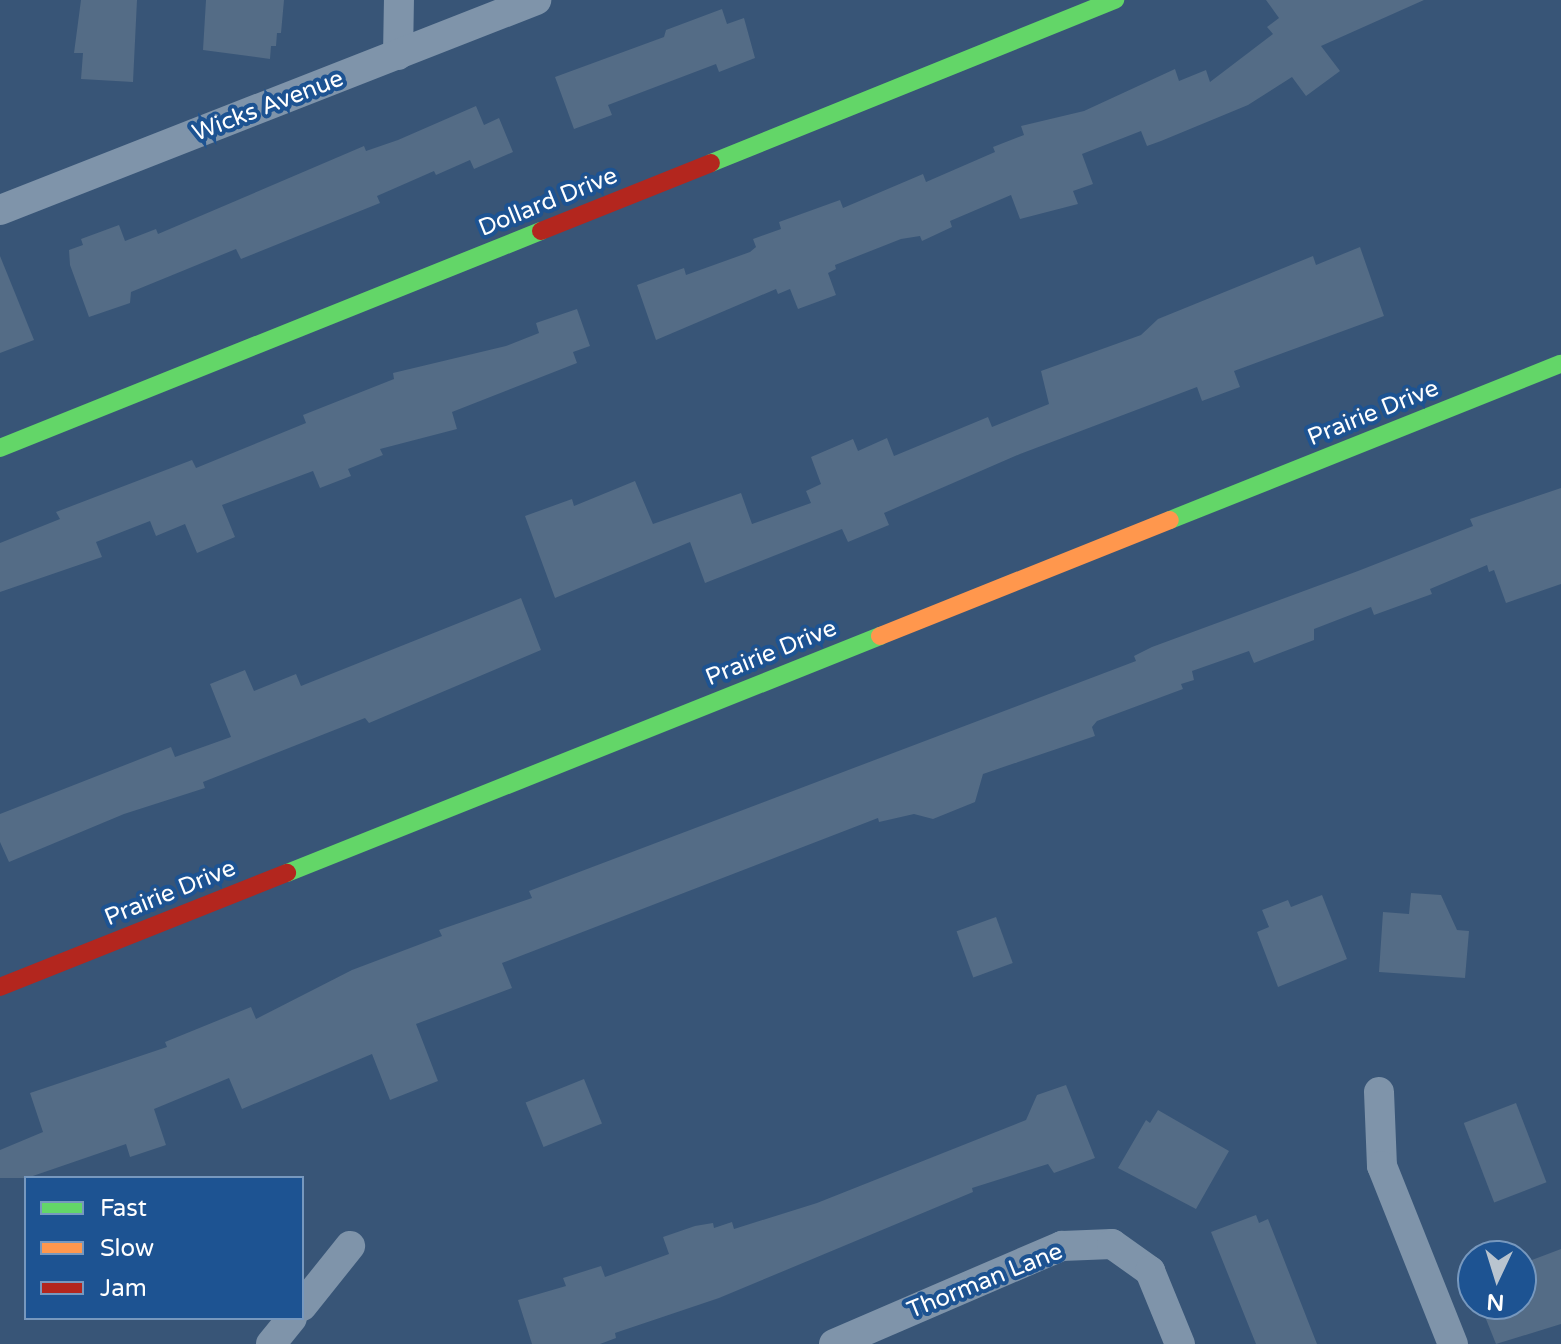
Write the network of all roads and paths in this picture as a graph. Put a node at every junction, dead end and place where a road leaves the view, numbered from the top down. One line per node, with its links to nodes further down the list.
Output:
1 (399, 0): 4 (street)
2 (536, 0): 4 (street, Wicks Avenue)
3 (1115, 0): 7 (street, Dollard Drive)
4 (398, 55): 5 (street, Wicks Avenue)
5 (0, 210)
6 (1561, 364): 8 (street, Prairie Drive)
7 (0, 448)
8 (0, 987)
9 (1379, 1092): 16 (street)
10 (350, 1246): 11 (street)
11 (304, 1304)
12 (290, 1320): 13 (street)
13 (271, 1344)
14 (834, 1344): 15 (street, Thorman Lane)
15 (1180, 1344)
16 (1453, 1344)

